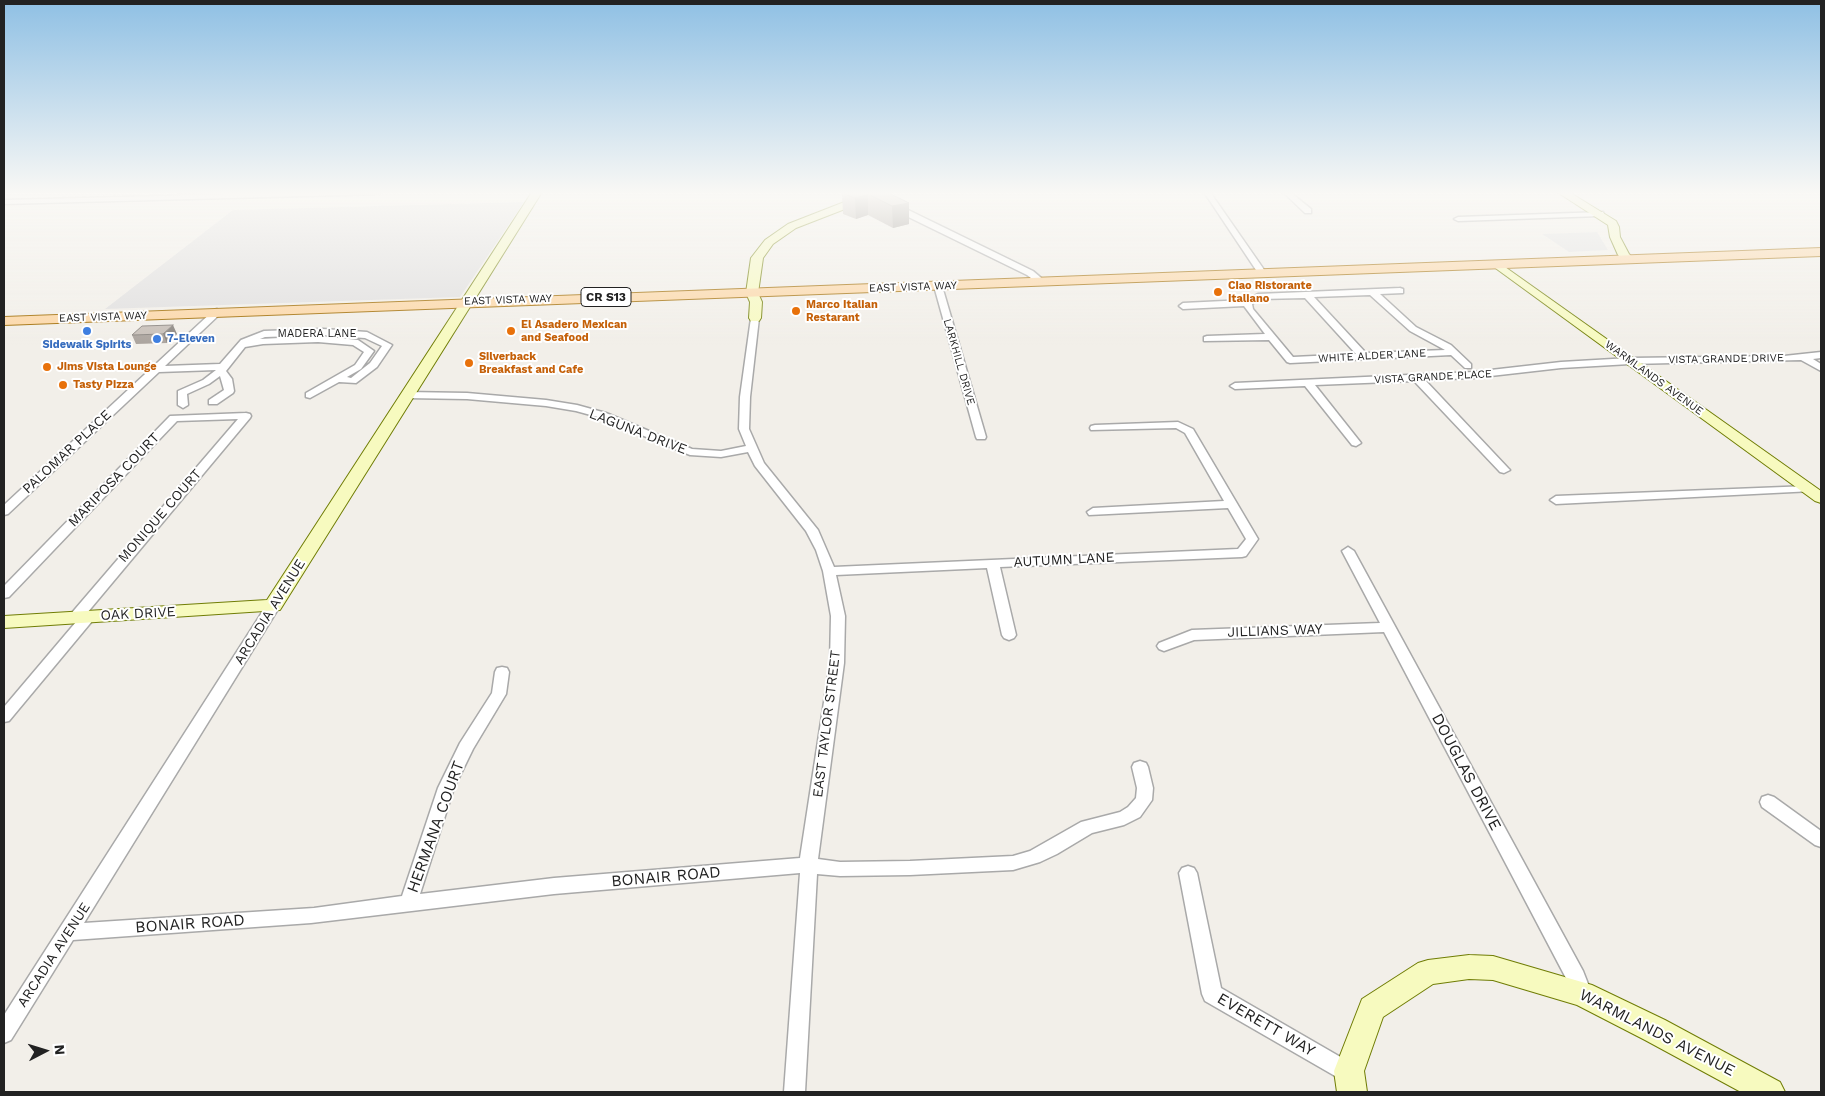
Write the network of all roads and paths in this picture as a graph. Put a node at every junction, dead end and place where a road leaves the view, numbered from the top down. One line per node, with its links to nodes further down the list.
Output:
1 (504, 243): 16 (street, ARCADIA AVENUE)
2 (768, 243): 14 (street, EAST TAYLOR STREET)
3 (969, 243): 10 (street)
4 (1242, 243): 9 (street)
5 (1618, 243): 7 (street)
6 (1821, 252): 7 (main road, EAST VISTA WAY / CR S13)
7 (1629, 260): 8 (main road, EAST VISTA WAY / CR S13)
8 (1498, 265): 9 (main road, EAST VISTA WAY / CR S13); 29 (street, WARMLANDS AVENUE)
9 (1263, 274): 10 (main road, EAST VISTA WAY / CR S13)
10 (1042, 282): 11 (main road, EAST VISTA WAY / CR S13)
11 (938, 286): 14 (main road, EAST VISTA WAY / CR S13); 44 (street, LARKHILL DRIVE)
12 (1400, 291): 13 (street)
13 (1372, 292): 15 (street); 25 (street)
14 (752, 293): 16 (main road, EAST VISTA WAY / CR S13); 20 (street, EAST TAYLOR STREET)
15 (1306, 294): 17 (street); 27 (street)
16 (466, 302): 19 (main road, EAST VISTA WAY / CR S13); 38 (street, ARCADIA AVENUE)
17 (1247, 303): 18 (street); 22 (street)
18 (1183, 306)
19 (217, 312): 21 (main road, EAST VISTA WAY / CR S13); 31 (street, PALOMAR PLACE)
20 (755, 318): 46 (street, EAST TAYLOR STREET)
21 (4, 321)
22 (1271, 337): 23 (street); 27 (street, WHITE ALDER LANE)
23 (1207, 339)
24 (242, 345): 32 (street, MADERA LANE); 35 (street, MADERA LANE); 35 (street, MADERA LANE)
25 (1453, 352): 27 (street, WHITE ALDER LANE); 30 (street)
26 (1821, 355): 28 (street, VISTA GRANDE DRIVE)
27 (1364, 357)
28 (1804, 357): 29 (street, VISTA GRANDE DRIVE); 33 (street)
29 (1630, 361): 34 (street, VISTA GRANDE PLACE); 48 (street, WARMLANDS AVENUE)
30 (1468, 366)
31 (158, 367): 32 (street); 52 (street, PALOMAR PLACE)
32 (223, 367): 40 (street); 41 (street, MADERA LANE)
33 (1821, 368)
34 (1417, 378): 36 (street, VISTA GRANDE PLACE); 47 (street)
35 (338, 379): 39 (street, MADERA LANE)
36 (1308, 383): 37 (street, VISTA GRANDE PLACE); 45 (street)
37 (1235, 386)
38 (406, 395): 46 (street, LAGUNA DRIVE); 60 (street, ARCADIA AVENUE)
39 (310, 396)
40 (213, 402)
41 (183, 406)
42 (246, 416): 57 (street, MARIPOSA COURT); 61 (street, MONIQUE COURT)
43 (1095, 428): 51 (street, AUTUMN LANE)
44 (981, 437)
45 (1356, 443)
46 (751, 448): 56 (street, EAST TAYLOR STREET)
47 (1504, 470)
48 (1809, 489): 49 (street, WARMLANDS AVENUE); 50 (street)
49 (1821, 498)
50 (1556, 500)
51 (1232, 504): 53 (street); 55 (street, AUTUMN LANE)
52 (4, 511)
53 (1093, 512)
54 (1348, 551): 63 (street, DOUGLAS DRIVE)
55 (993, 564): 56 (street, AUTUMN LANE); 64 (street)
56 (829, 571): 71 (street, EAST TAYLOR STREET)
57 (21, 576): 58 (street); 59 (street, MARIPOSA COURT)
58 (4, 577)
59 (4, 594)
60 (273, 606): 61 (street, OAK DRIVE); 74 (street, ARCADIA AVENUE)
61 (82, 617): 62 (street, OAK DRIVE); 67 (street, MONIQUE COURT)
62 (4, 622)
63 (1388, 627): 65 (street, JILLIANS WAY); 75 (street, DOUGLAS DRIVE)
64 (1009, 635)
65 (1164, 646)
66 (502, 672): 73 (street, HERMANA COURT)
67 (4, 717)
68 (1140, 767): 71 (street, BONAIR ROAD)
69 (1768, 802): 70 (street)
70 (1821, 840)
71 (808, 866): 73 (street, BONAIR ROAD); 78 (street, EAST TAYLOR STREET)
72 (1188, 873): 77 (street, EVERETT WAY)
73 (408, 904): 74 (street, BONAIR ROAD)
74 (69, 932): 76 (street, ARCADIA AVENUE)
75 (1582, 994): 77 (street, WARMLANDS AVENUE); 79 (street, WARMLANDS AVENUE)
76 (4, 1033)
77 (1350, 1082)
78 (795, 1092)
79 (1770, 1092)

